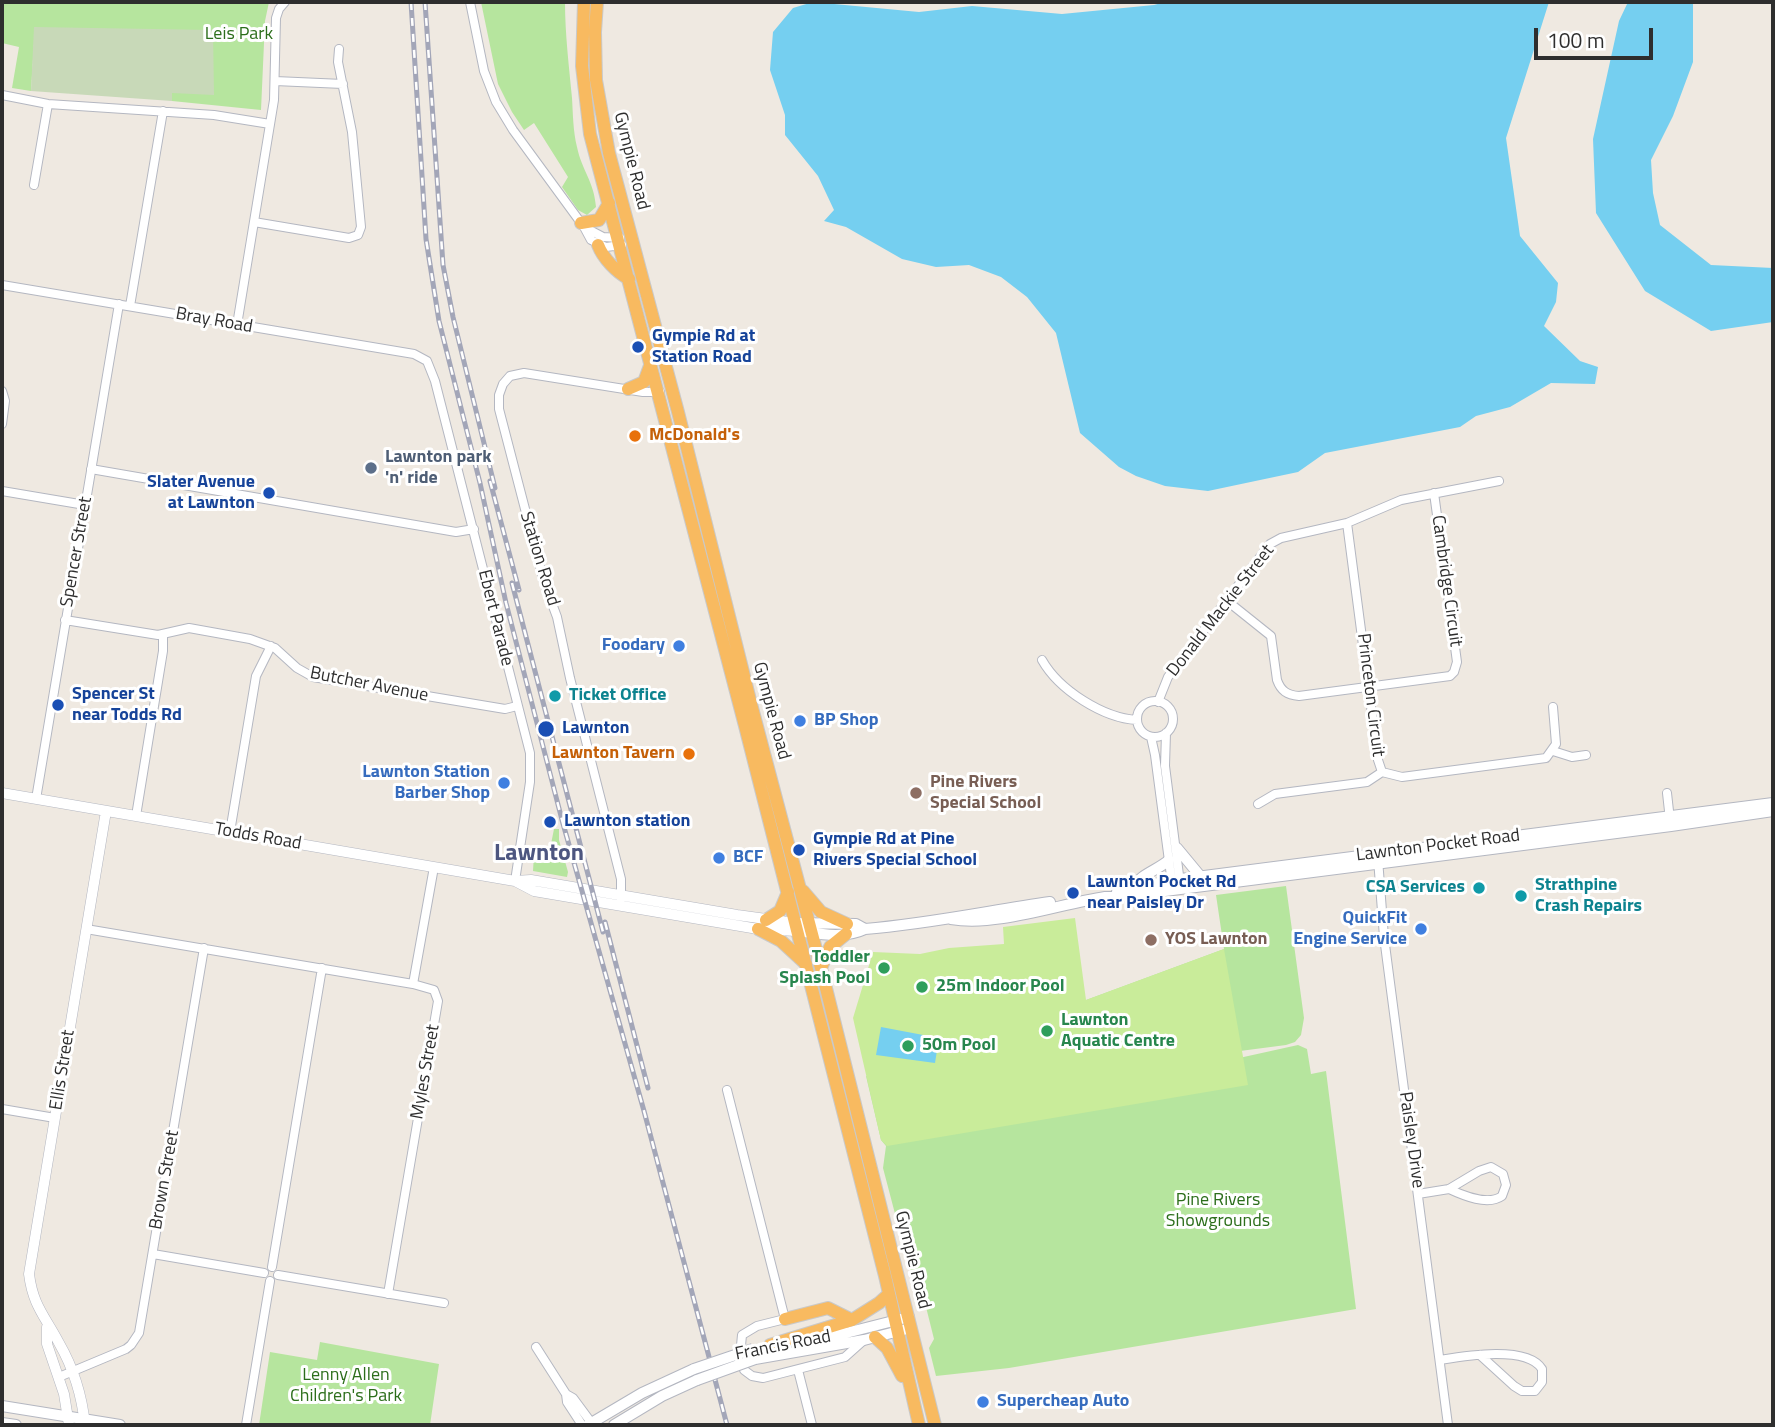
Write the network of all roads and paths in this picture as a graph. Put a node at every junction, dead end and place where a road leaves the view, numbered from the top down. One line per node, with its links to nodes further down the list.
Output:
1 (285, 2): 6 (street)
2 (470, 2): 15 (street)
3 (584, 2): 13 (highway, Gympie Road)
4 (597, 2): 16 (highway, Gympie Road)
5 (339, 49): 7 (street)
6 (275, 81): 7 (street); 11 (street)
7 (342, 84): 14 (street)
8 (2, 95): 9 (street)
9 (48, 104): 10 (street); 12 (street)
10 (163, 111): 11 (street); 22 (street)
11 (270, 124): 14 (street)
12 (34, 185)
13 (609, 203): 15 (highway); 17 (highway, Gympie Road)
14 (254, 222): 23 (street)
15 (583, 225): 17 (street); 18 (street)
16 (632, 239): 17 (street); 26 (highway, Gympie Road)
17 (619, 242): 18 (street); 19 (highway, Gympie Road)
18 (598, 245): 19 (highway)
19 (629, 279): 25 (highway, Gympie Road)
20 (2, 285): 21 (street, Bray Road)
21 (119, 304): 22 (street, Bray Road); 31 (street, Spencer Street)
22 (130, 306): 23 (street, Bray Road)
23 (237, 325): 24 (street, Bray Road)
24 (425, 359): 37 (street, Ebert Parade)
25 (651, 363): 27 (highway); 29 (highway, Gympie Road)
26 (672, 387): 29 (street, Station Road); 71 (highway, Gympie Road)
27 (628, 389): 29 (street, Station Road); 73 (street, Station Road)
28 (2, 391): 30 (street)
29 (659, 392): 71 (highway, Gympie Road)
30 (2, 424)
31 (91, 469): 35 (street, Spencer Street); 37 (street)
32 (1499, 481): 34 (street, Donald Mackie Street)
33 (2, 491): 35 (street)
34 (1434, 493): 36 (street, Donald Mackie Street); 43 (street, Cambridge Circuit)
35 (85, 505): 39 (street, Spencer Street)
36 (1347, 523): 38 (street, Donald Mackie Street); 43 (street, Princeton Circuit)
37 (474, 529): 45 (street, Ebert Parade)
38 (1226, 600): 43 (street, Cambridge Circuit); 44 (street, Donald Mackie Street)
39 (65, 620): 40 (street, Butcher Avenue); 55 (street, Spencer Street)
40 (163, 635): 41 (street, Butcher Avenue); 60 (street)
41 (271, 646): 45 (street, Butcher Avenue); 62 (street)
42 (1041, 660): 47 (street)
43 (1369, 687): 52 (street, Princeton Circuit)
44 (1158, 702): 47 (street); 48 (street)
45 (517, 706): 68 (street, Ebert Parade)
46 (1553, 707): 50 (street)
47 (1137, 720): 49 (street)
48 (1166, 733): 49 (street); 63 (street)
49 (1151, 737): 65 (street)
50 (1553, 751): 51 (street); 52 (street, Princeton Circuit)
51 (1586, 755)
52 (1382, 772): 57 (street)
53 (2, 793): 55 (street, Todds Road)
54 (1667, 793): 61 (street)
55 (36, 799): 58 (street, Todds Road)
56 (1773, 803): 61 (main road, Lawnton Pocket Road)
57 (1258, 804)
58 (106, 811): 60 (street, Todds Road); 77 (street, Ellis Street)
59 (1773, 811): 61 (main road, Lawnton Pocket Road)
60 (136, 816): 62 (street, Todds Road)
61 (1670, 821): 64 (main road, Lawnton Pocket Road)
62 (230, 832): 66 (street, Todds Road)
63 (1177, 848): 67 (main road); 69 (street)
64 (1378, 859): 67 (main road, Lawnton Pocket Road); 69 (main road, Lawnton Pocket Road); 88 (street, Paisley Drive)
65 (1169, 860): 69 (street); 70 (main road)
66 (434, 867): 68 (street, Todds Road); 83 (street)
67 (1201, 877): 69 (main road, Lawnton Pocket Road)
68 (515, 881): 73 (street, Todds Road)
69 (1178, 885): 70 (main road, Lawnton Pocket Road); 72 (main road, Lawnton Pocket Road)
70 (1133, 887): 72 (main road, Lawnton Pocket Road)
71 (794, 890): 74 (highway); 75 (highway, Gympie Road); 76 (highway, Gympie Road); 78 (highway)
72 (1105, 897): 78 (main road, Lawnton Pocket Road)
73 (621, 901): 74 (street, Todds Road)
74 (762, 924): 75 (street, Todds Road); 80 (highway)
75 (796, 927): 76 (main road, Todds Road); 80 (highway, Gympie Road)
76 (811, 928): 78 (main road, Lawnton Pocket Road); 82 (highway, Gympie Road)
77 (86, 929): 79 (street); 86 (street, Ellis Street)
78 (846, 929): 82 (highway)
79 (204, 948): 81 (street); 89 (street, Brown Street)
80 (806, 964): 95 (highway, Gympie Road)
81 (322, 968): 83 (street); 90 (street)
82 (821, 968): 99 (highway, Gympie Road)
83 (414, 984): 94 (street, Myles Street)
84 (727, 1090): 97 (street)
85 (2, 1109): 86 (street)
86 (55, 1118): 100 (street, Ellis Street)
87 (1449, 1189): 87 (street); 88 (street)
88 (1418, 1194): 107 (street, Paisley Drive)
89 (153, 1254): 91 (street); 109 (street, Brown Street)
90 (272, 1267): 91 (street); 92 (street)
91 (264, 1273): 93 (street)
92 (278, 1275): 93 (street); 94 (street)
93 (270, 1281): 119 (street)
94 (388, 1294): 96 (street)
95 (889, 1294): 98 (highway); 101 (highway, Gympie Road)
96 (444, 1303)
97 (785, 1319): 98 (highway); 108 (street)
98 (852, 1320): 103 (highway)
99 (910, 1322): 101 (main road, Francis Road); 124 (highway, Gympie Road)
100 (47, 1326): 109 (street, Ellis Street); 111 (street, Ellis Street)
101 (896, 1326): 102 (main road, Francis Road); 103 (main road, Francis Road); 112 (highway, Gympie Road)
102 (870, 1338): 105 (main road, Francis Road); 108 (street); 112 (highway)
103 (770, 1345): 105 (main road, Francis Road)
104 (536, 1347): 120 (street)
105 (754, 1354): 110 (main road, Francis Road, bridge)
106 (1480, 1355): 106 (street); 107 (street)
107 (1440, 1360): 125 (street, Paisley Drive)
108 (798, 1370): 122 (street)
109 (73, 1373): 111 (street); 115 (street, Ellis Street)
110 (695, 1374): 120 (main road, Francis Road); 121 (main road, Francis Road)
111 (59, 1377): 114 (street, Ellis Street)
112 (912, 1394): 123 (highway, Gympie Road)
113 (2, 1406): 114 (main road)
114 (68, 1421): 115 (main road)
115 (85, 1422): 118 (main road)
116 (2, 1423): 117 (main road)
117 (16, 1425)
118 (120, 1425)
119 (246, 1425)
120 (589, 1425)
121 (614, 1425)
122 (812, 1425)
123 (919, 1425)
124 (935, 1425)
125 (1448, 1425)

